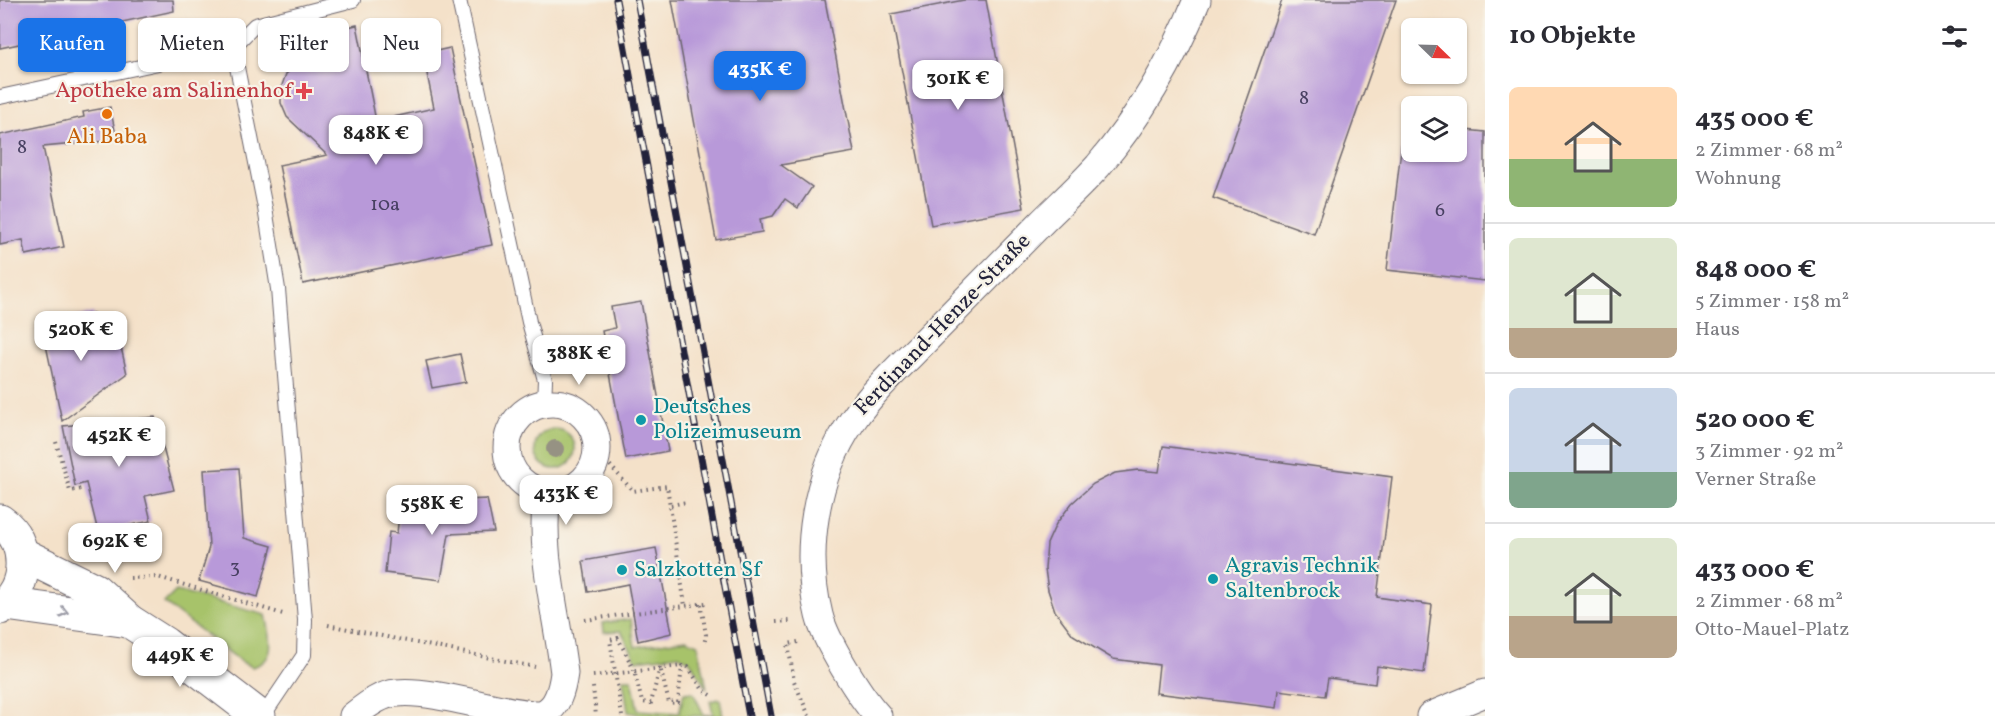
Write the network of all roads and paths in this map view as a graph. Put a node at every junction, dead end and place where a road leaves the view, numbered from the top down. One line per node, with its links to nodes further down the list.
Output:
1 (353, 0): 4 (lane)
2 (459, 0): 8 (lane)
3 (1197, 0): 35 (street, Ferdinand-Henze-Straße)
4 (246, 34)
5 (138, 68): 7 (lane)
6 (238, 72): 31 (lane)
7 (0, 98)
8 (544, 403): 10 (street); 12 (street)
9 (56, 442): 11 (path)
10 (598, 452): 12 (street); 14 (path)
11 (82, 489)
12 (547, 494): 32 (street)
13 (687, 502): 14 (path)
14 (671, 505): 18 (path)
15 (0, 521): 16 (main road)
16 (22, 554): 17 (main road); 20 (main road)
17 (3, 606): 20 (main road, one-way to 20)
18 (685, 606): 19 (path); 22 (path)
19 (585, 620)
20 (129, 621): 30 (main road)
21 (788, 644): 34 (path)
22 (704, 645)
23 (682, 666): 24 (path); 24 (path); 29 (path)
24 (660, 667): 25 (path); 25 (path)
25 (634, 670): 26 (path); 26 (path)
26 (615, 673): 27 (path); 33 (path)
27 (592, 676)
28 (1485, 693): 36 (street)
29 (713, 696)
30 (258, 716)
31 (263, 716)
32 (353, 716)
33 (622, 716)
34 (809, 716)
35 (878, 716)
36 (1430, 716)

